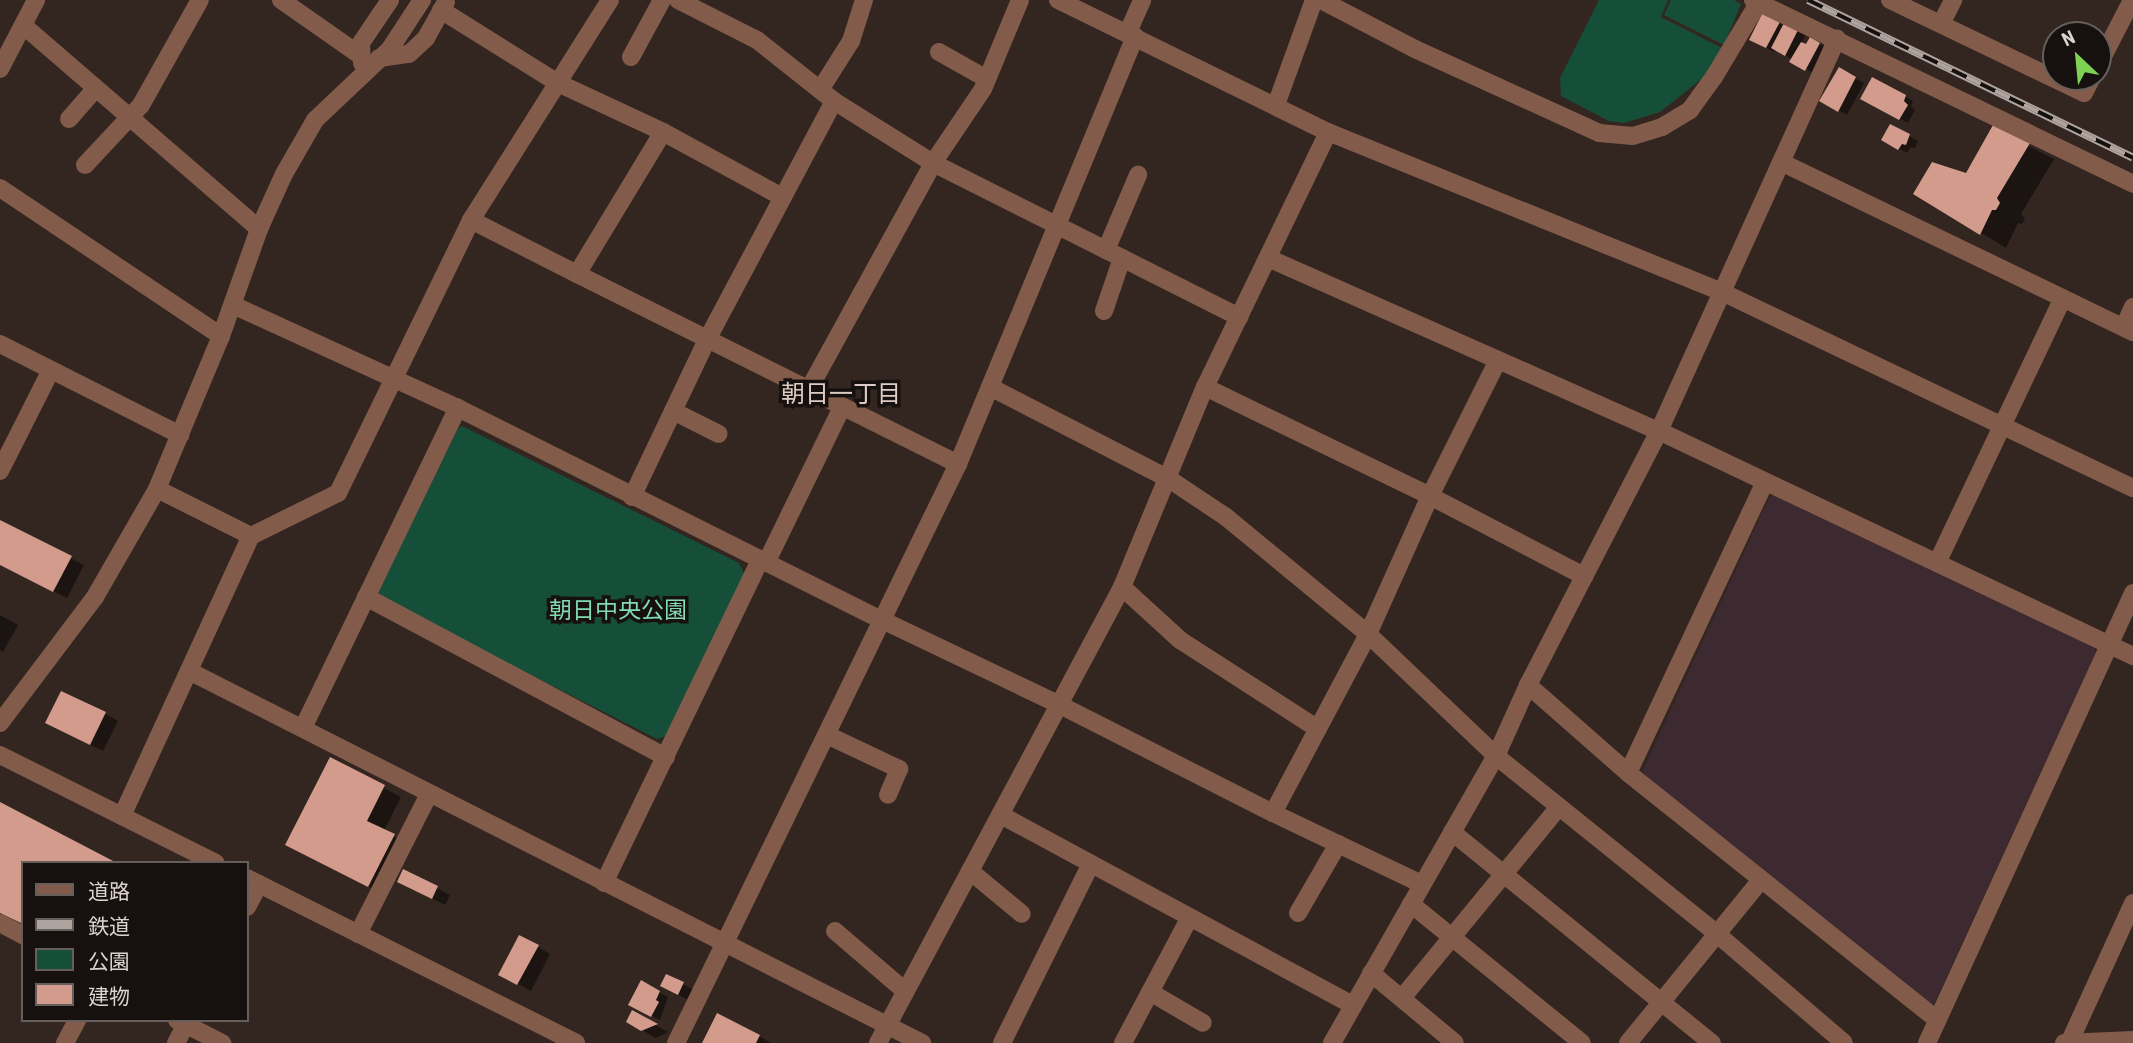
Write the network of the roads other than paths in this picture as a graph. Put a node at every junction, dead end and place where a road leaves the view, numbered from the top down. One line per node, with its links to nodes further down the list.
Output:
1 (36, 0): 21 (street)
2 (200, 0): 37 (street)
3 (281, 0): 28 (street)
4 (390, 0): 28 (street)
5 (422, 0): 28 (street)
6 (610, 0): 31 (street)
7 (662, 0): 26 (street)
8 (678, 0): 33 (street)
9 (864, 0): 33 (street)
10 (1020, 0): 30 (street)
11 (1058, 0): 22 (street)
12 (1142, 0): 22 (street)
13 (1314, 0): 35 (street)
14 (1321, 0): 18 (street)
15 (1890, 0): 20 (street)
16 (1953, 0): 20 (street)
17 (2132, 0): 24 (street)
18 (1757, 1): 23 (street)
19 (444, 5): 28 (street); 31 (street)
20 (1941, 24): 29 (street)
21 (24, 26): 27 (street); 32 (street)
22 (1131, 34): 35 (street); 48 (street)
23 (1837, 39): 40 (street); 44 (street)
24 (2112, 39)
25 (939, 52): 30 (street)
26 (631, 57)
27 (2, 59)
28 (368, 63): 49 (street)
29 (2042, 73)
30 (987, 79): 41 (street)
31 (558, 83): 38 (street); 47 (street)
32 (95, 89): 36 (street); 37 (street)
33 (820, 90): 34 (street)
34 (834, 101): 41 (street); 46 (street)
35 (1276, 105): 39 (street)
36 (69, 118)
37 (129, 118): 42 (street); 49 (street)
38 (663, 132): 46 (street); 52 (street)
39 (1328, 132): 51 (street); 53 (street)
40 (1781, 162): 53 (street); 54 (street)
41 (933, 163): 48 (street); 68 (street)
42 (85, 165)
43 (1138, 175): 50 (street)
44 (2133, 184)
45 (0, 188): 60 (street)
46 (782, 197): 61 (street)
47 (471, 220): 52 (street); 65 (street)
48 (1057, 225): 50 (street); 66 (street)
49 (260, 229): 55 (street)
50 (1114, 254): 57 (street); 58 (street)
51 (1268, 258): 58 (street); 63 (street)
52 (577, 274): 61 (street)
53 (1724, 293): 72 (street); 73 (street)
54 (2063, 298): 59 (street); 72 (street)
55 (233, 305): 60 (street); 65 (street)
56 (2133, 307): 59 (street)
57 (1104, 311)
58 (1239, 317): 67 (street)
59 (2128, 330)
60 (221, 336): 74 (street)
61 (708, 338): 68 (street); 71 (street)
62 (0, 344): 64 (street)
63 (1498, 360): 73 (street); 82 (street)
64 (51, 370): 74 (street); 77 (street)
65 (393, 377): 70 (street); 84 (street)
66 (990, 387): 76 (street); 78 (street)
67 (1205, 387): 78 (street); 82 (street)
68 (809, 389): 69 (street)
69 (842, 407): 76 (street); 85 (street)
70 (458, 408): 83 (street); 90 (street)
71 (673, 411): 75 (street); 83 (street)
72 (2003, 426): 80 (street); 86 (street)
73 (1659, 431): 79 (street); 87 (street)
74 (180, 435): 81 (street)
75 (719, 435)
76 (958, 464): 91 (street)
77 (0, 471)
78 (1169, 479): 88 (street); 92 (street)
79 (1765, 482): 86 (street); 105 (street)
80 (2133, 488)
81 (157, 489): 84 (street); 98 (street)
82 (1430, 496): 87 (street); 92 (street)
83 (632, 497): 85 (street)
84 (251, 536): 95 (street)
85 (763, 562): 91 (street); 104 (street)
86 (1937, 563): 93 (street)
87 (1584, 576): 96 (street)
88 (1122, 587): 97 (street); 100 (street)
89 (2133, 593): 93 (street)
90 (366, 597): 99 (street); 104 (street)
91 (882, 620): 97 (street); 101 (street)
92 (1368, 634): 100 (street); 103 (street)
93 (2109, 645): 94 (street); 141 (street)
94 (2133, 656)
95 (191, 672): 99 (street); 111 (street)
96 (1528, 685): 103 (street); 105 (street)
97 (1060, 705): 109 (street); 110 (street)
98 (0, 723)
99 (303, 728): 106 (street)
100 (1318, 729): 109 (street)
101 (827, 735): 107 (street); 134 (street)
102 (0, 755): 111 (street)
103 (1496, 756): 108 (street); 112 (street)
104 (666, 757): 120 (street)
105 (1628, 773): 118 (street)
106 (429, 794): 120 (street); 131 (street)
107 (888, 795)
108 (1559, 807): 117 (street); 132 (street)
109 (1273, 813): 113 (street)
110 (1001, 815): 115 (street); 116 (street)
111 (122, 816): 114 (street)
112 (1452, 832): 117 (street); 121 (street)
113 (1338, 844): 121 (street); 125 (street)
114 (212, 861)
115 (1091, 864): 127 (street); 154 (street)
116 (970, 871): 126 (street); 136 (street)
117 (1504, 874): 133 (street); 139 (street)
118 (1761, 880): 132 (street); 141 (street)
119 (253, 881): 122 (street); 131 (street)
120 (604, 883): 134 (street)
121 (1422, 884): 124 (street)
122 (248, 903)
123 (2133, 903): 163 (street)
124 (1411, 904): 133 (street); 135 (street)
125 (1297, 913)
126 (1022, 914)
127 (1189, 919): 137 (street); 140 (street)
128 (2, 928): 130 (street)
129 (835, 931): 136 (street)
130 (21, 934)
131 (358, 934): 150 (street)
132 (1717, 934): 139 (street); 161 (street)
133 (1452, 937): 138 (street); 158 (street)
134 (724, 945): 145 (street); 151 (street)
135 (1371, 973): 138 (street); 140 (street)
136 (905, 991): 145 (street)
137 (1150, 992): 144 (street); 155 (street)
138 (1402, 999): 157 (street)
139 (1661, 1002): 159 (street); 160 (street)
140 (1352, 1005): 156 (street)
141 (1937, 1020): 162 (street)
142 (76, 1022): 147 (street)
143 (184, 1022): 148 (street); 149 (street)
144 (1203, 1023)
145 (887, 1025): 152 (street); 153 (street)
146 (2133, 1040): 163 (street)
147 (65, 1043)
148 (176, 1043)
149 (222, 1043)
150 (576, 1043)
151 (676, 1043)
152 (878, 1043)
153 (922, 1043)
154 (1002, 1043)
155 (1123, 1043)
156 (1332, 1043)
157 (1455, 1043)
158 (1582, 1043)
159 (1628, 1043)
160 (1712, 1043)
161 (1844, 1043)
162 (1927, 1043)
163 (2068, 1043)

